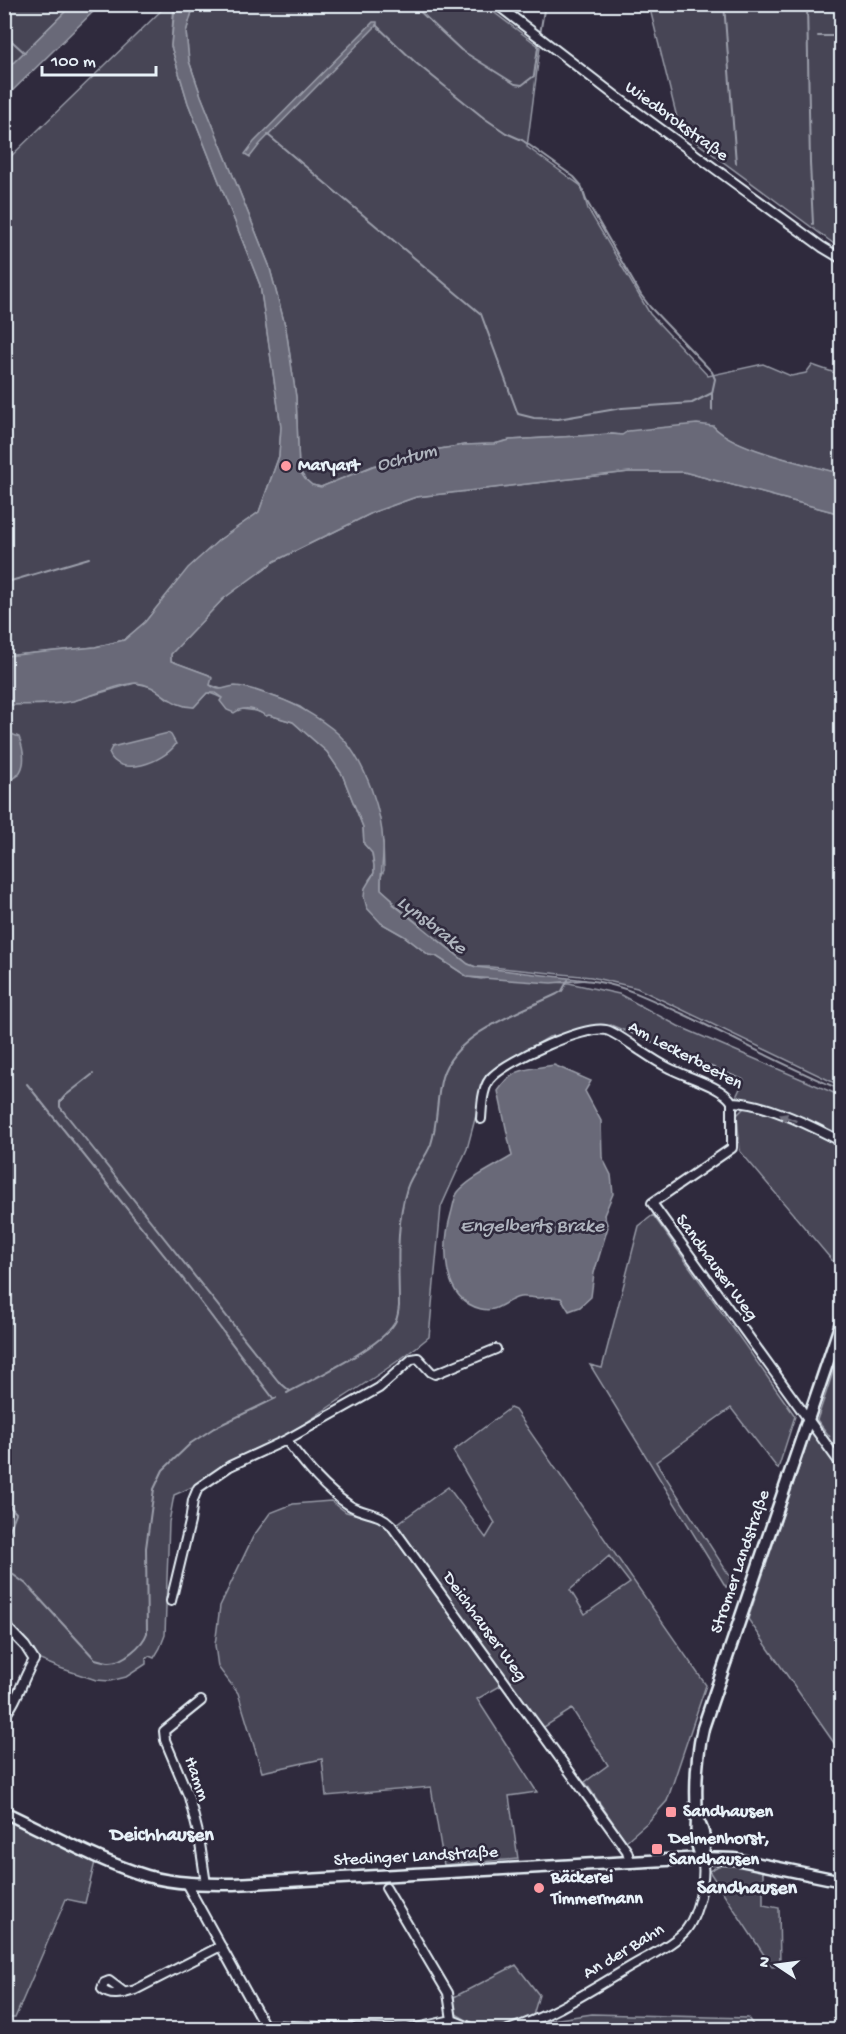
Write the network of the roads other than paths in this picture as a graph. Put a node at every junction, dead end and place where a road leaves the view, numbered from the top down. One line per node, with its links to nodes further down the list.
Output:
1 (496, 4): 2 (street, Wiedbrokstraße)
2 (842, 259)
3 (732, 1102): 4 (street, Am Leckerbeeten); 5 (street, Am Leckerbeeten, one-way to 3); 8 (street, Sandhauser Weg)
4 (481, 1119)
5 (842, 1142)
6 (842, 1320): 8 (main road, Stromer Landstraße)
7 (496, 1349): 9 (street)
8 (807, 1420): 10 (street, Sandhauser Weg); 16 (main road, Stromer Landstraße)
9 (286, 1440): 11 (street); 17 (street, Deichhauser Weg)
10 (842, 1466)
11 (171, 1601)
12 (4, 1624): 14 (street)
13 (201, 1701): 20 (street, Hamm)
14 (4, 1716)
15 (4, 1812): 19 (main road, Stedinger Landstraße)
16 (702, 1858): 17 (main road, Stedinger Landstraße); 18 (main road, Stedinger Landstraße); 28 (street, An der Bahn)
17 (630, 1862): 20 (main road, Stedinger Landstraße)
18 (842, 1881)
19 (186, 1883): 20 (main road, Stedinger Landstraße); 22 (street)
20 (206, 1884)
21 (386, 1888): 24 (street)
22 (221, 1946): 23 (street); 25 (street)
23 (125, 1993)
24 (452, 2020): 26 (street); 27 (street)
25 (266, 2027): 26 (street)
26 (405, 2030)
27 (477, 2030)
28 (508, 2030)

